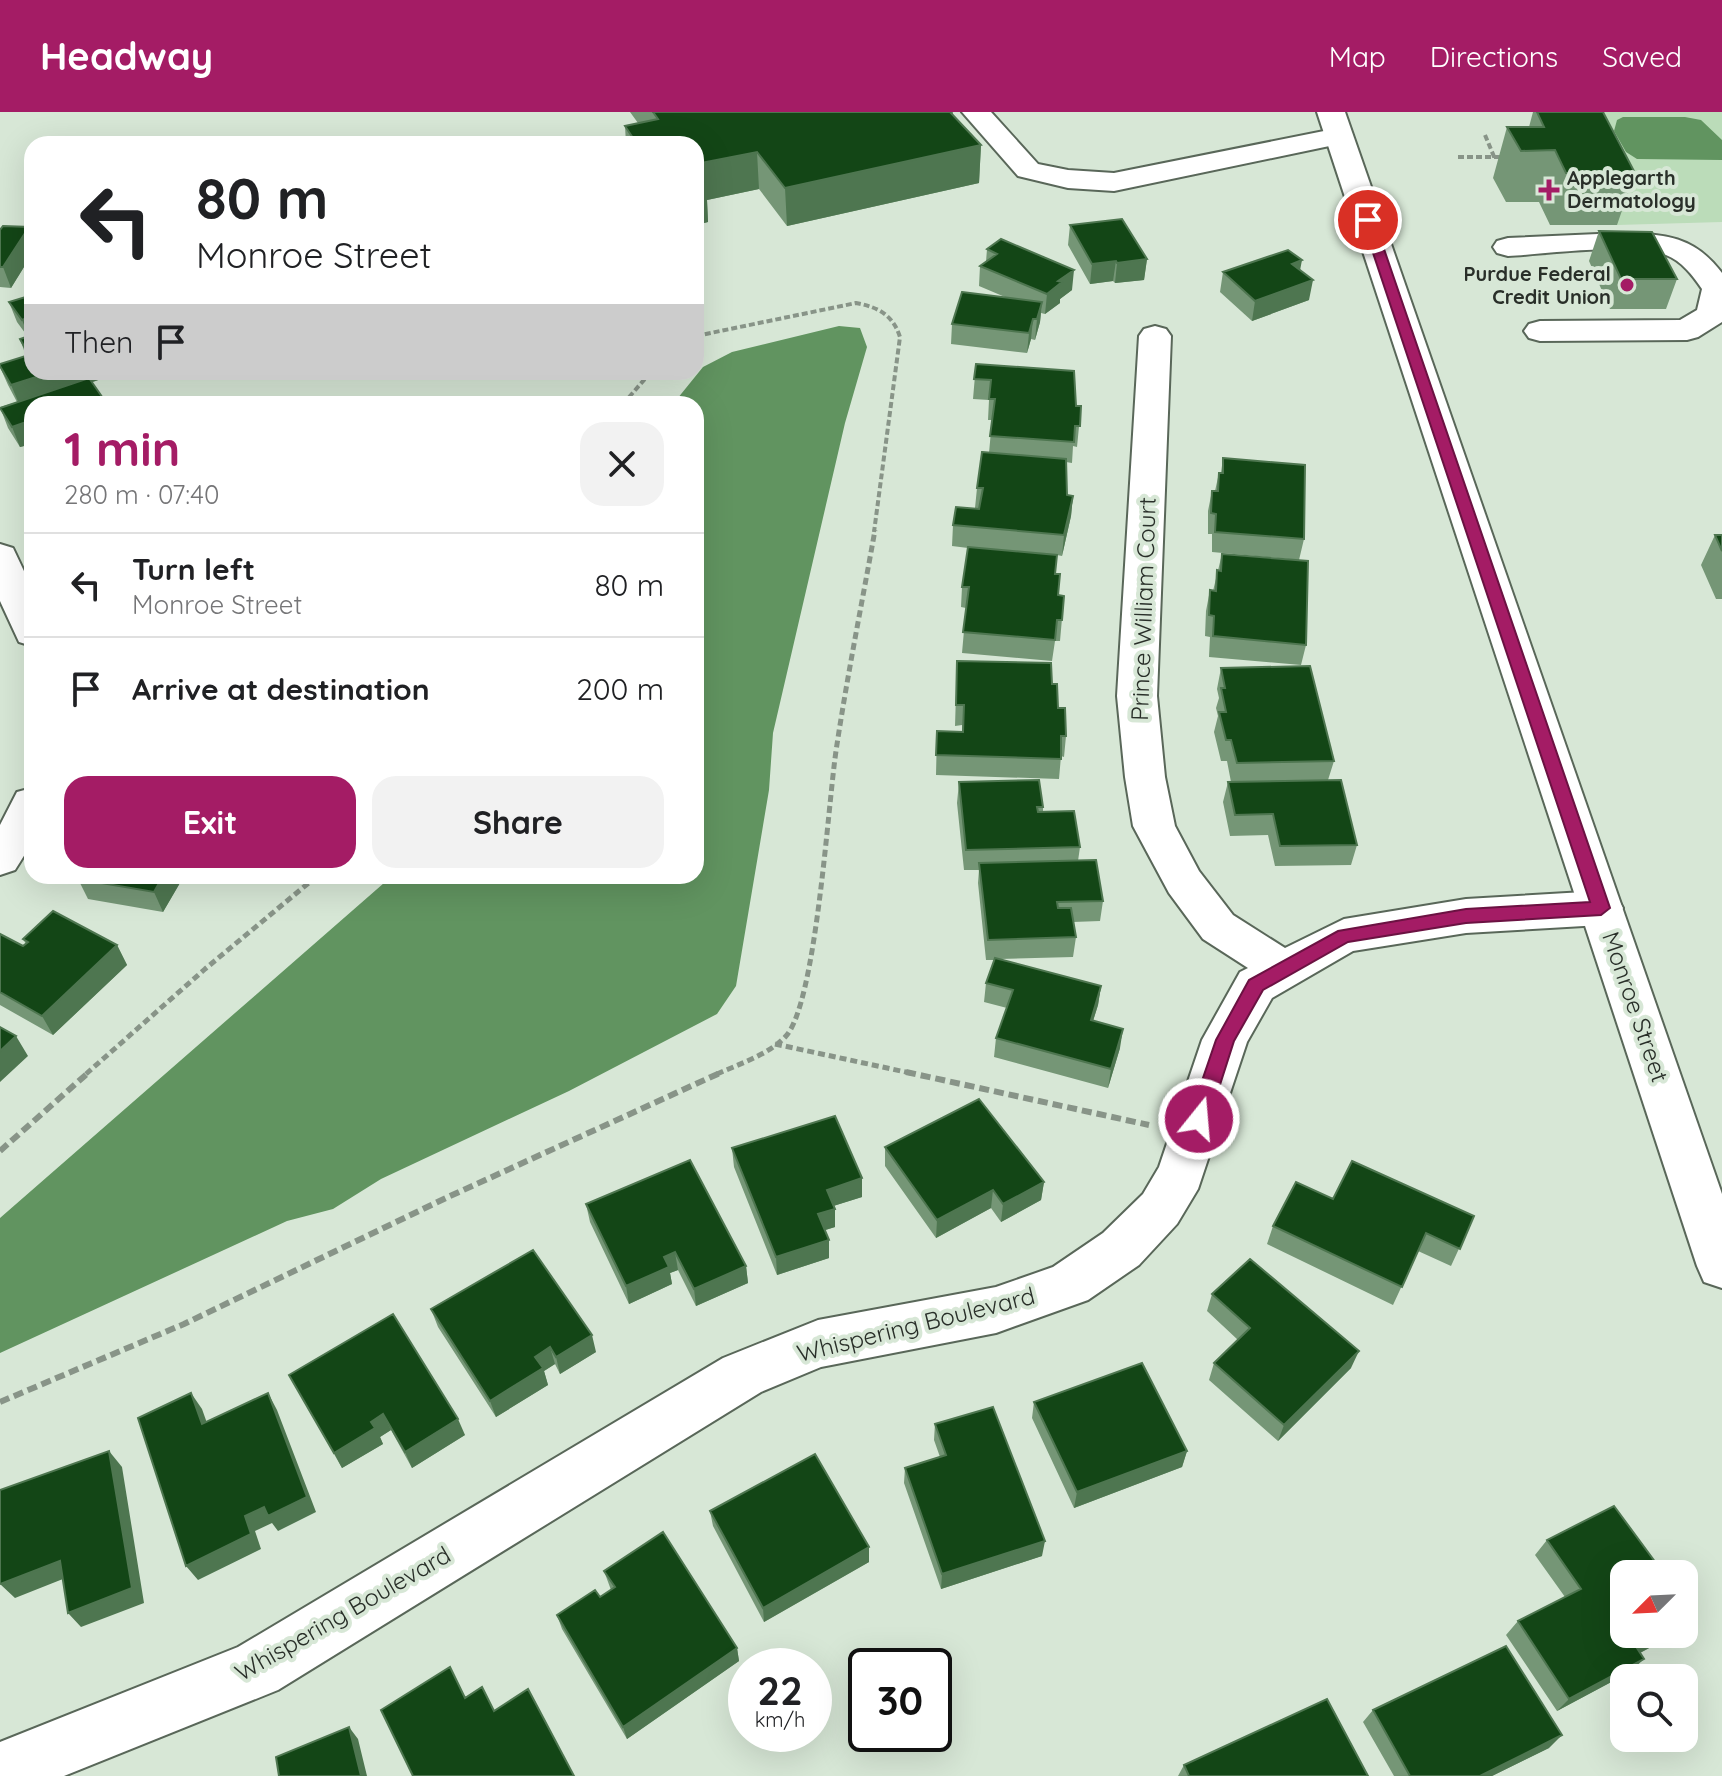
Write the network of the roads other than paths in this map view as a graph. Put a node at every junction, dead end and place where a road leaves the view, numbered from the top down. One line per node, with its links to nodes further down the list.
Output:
1 (976, 112): 2 (street)
2 (1335, 124): 10 (street, Monroe Street)
3 (1508, 247): 4 (street)
4 (1540, 331)
5 (1155, 336): 11 (street, Prince William Court)
6 (0, 556): 7 (street)
7 (24, 614)
8 (24, 822): 9 (street)
9 (0, 859)
10 (1601, 908): 11 (street, Whispering Boulevard); 12 (street, Monroe Street)
11 (1284, 969): 13 (street, Whispering Boulevard)
12 (1722, 1266)
13 (0, 1772)

